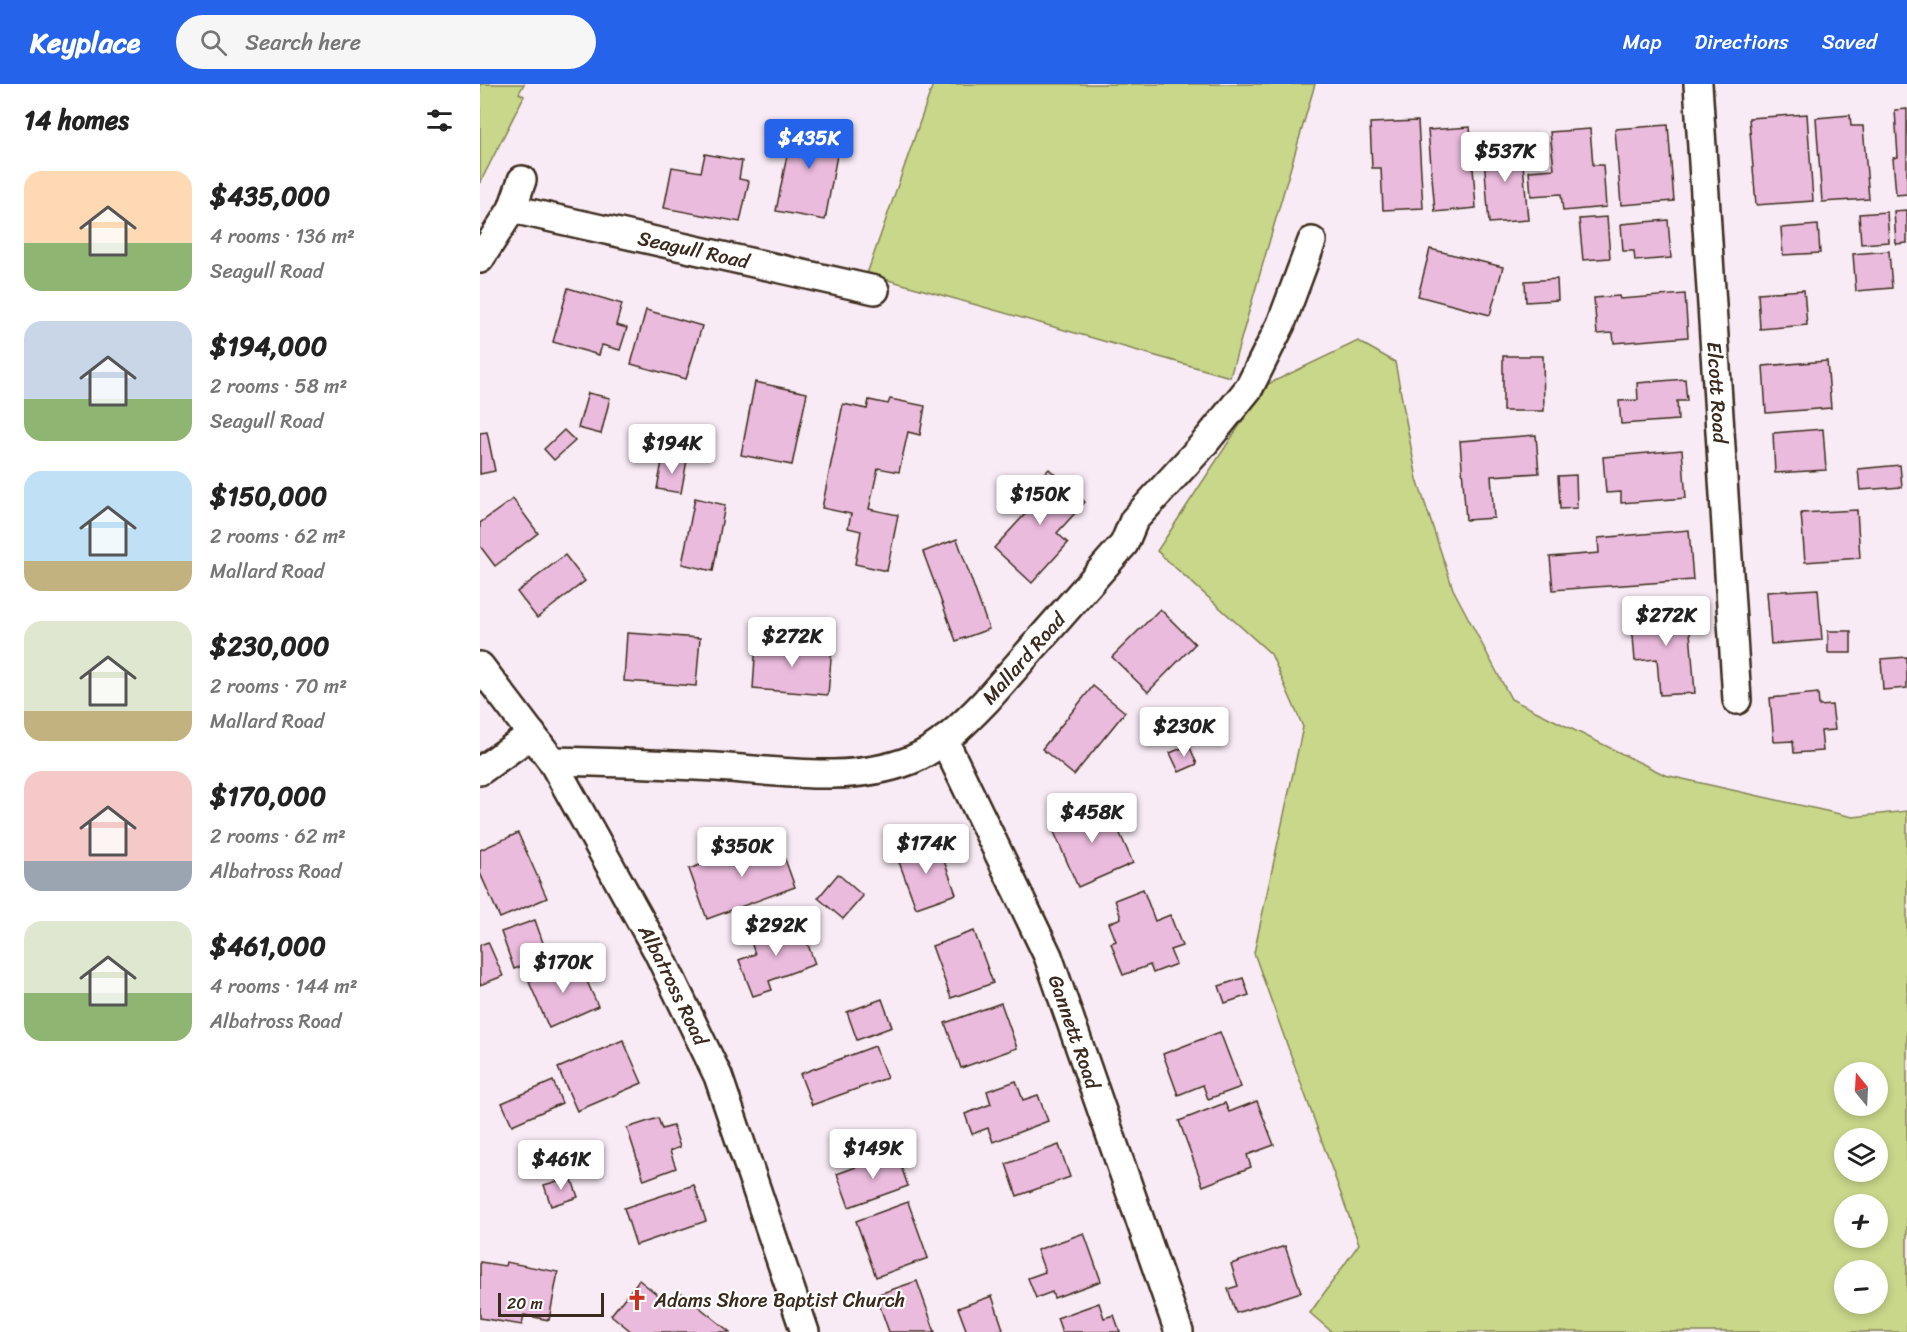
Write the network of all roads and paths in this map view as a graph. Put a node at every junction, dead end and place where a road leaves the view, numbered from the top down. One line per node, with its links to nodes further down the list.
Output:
1 (1698, 84): 8 (street, Elcott Road)
2 (522, 180): 3 (street)
3 (512, 209): 5 (street); 6 (street, Seagull Road)
4 (1312, 241): 10 (street, Mallard Road)
5 (480, 259)
6 (875, 290)
7 (480, 666): 9 (street, Albatross Road)
8 (1737, 700)
9 (532, 734): 11 (street, Albatross Road); 12 (street)
10 (944, 740): 11 (street, Mallard Road); 14 (street, Gannett Road)
11 (552, 761): 13 (street, Albatross Road)
12 (480, 771)
13 (805, 1332)
14 (1179, 1332)

